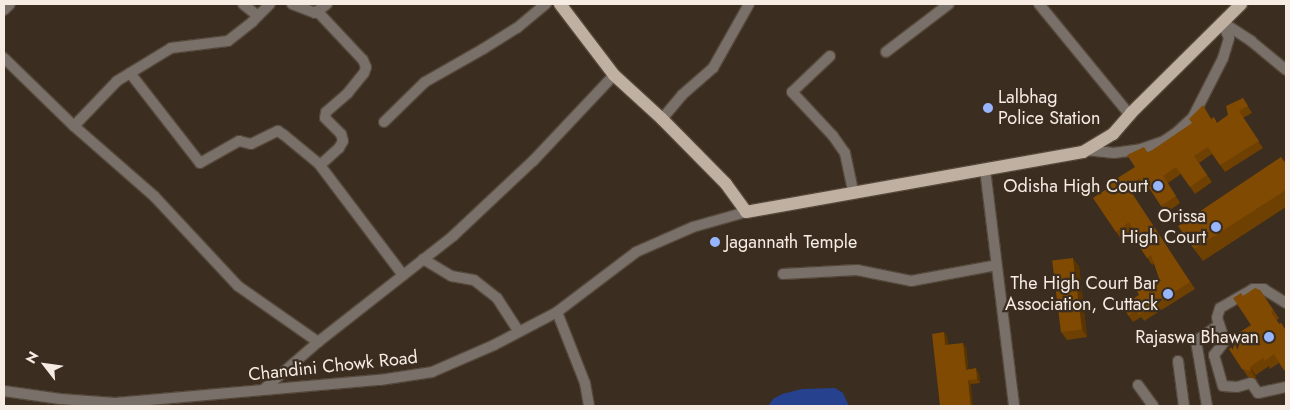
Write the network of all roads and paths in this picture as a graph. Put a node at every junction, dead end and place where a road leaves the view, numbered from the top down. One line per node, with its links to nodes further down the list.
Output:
1 (10, 4): 12 (street)
2 (243, 4): 14 (street)
3 (270, 4): 14 (street)
4 (292, 4): 13 (street)
5 (327, 4): 13 (street)
6 (546, 4): 24 (street)
7 (560, 4): 21 (main road)
8 (749, 4): 23 (street)
9 (949, 4): 16 (street)
10 (1039, 4): 22 (street)
11 (1241, 4): 15 (main road)
12 (4, 10)
13 (317, 11): 27 (street)
14 (258, 16): 20 (street)
15 (1222, 22): 19 (street); 22 (main road); 26 (street)
16 (886, 52)
17 (830, 56): 29 (street)
18 (4, 58): 25 (street)
19 (1286, 70)
20 (130, 73): 25 (street); 27 (street)
21 (614, 75): 23 (main road); 31 (street)
22 (1130, 115): 26 (main road)
23 (662, 119): 30 (main road)
24 (384, 122)
25 (74, 126): 39 (street)
26 (1086, 150): 28 (main road)
27 (320, 165): 34 (street)
28 (985, 169): 29 (main road); 32 (street)
29 (853, 192): 30 (main road)
30 (746, 212): 36 (street, Chandini Chowk Road)
31 (423, 260): 34 (street); 38 (street)
32 (997, 265): 33 (street); 46 (street)
33 (783, 274)
34 (403, 275): 39 (street)
35 (1286, 303): 37 (street)
36 (557, 312): 38 (street, Chandini Chowk Road); 45 (street)
37 (1219, 325): 42 (street); 49 (street)
38 (519, 332): 43 (street, Chandini Chowk Road)
39 (318, 342): 43 (street)
40 (1178, 361): 48 (street)
41 (1138, 385): 47 (street)
42 (1286, 387)
43 (264, 389): 44 (street, Chandini Chowk Road)
44 (4, 391)
45 (589, 406)
46 (1014, 406)
47 (1153, 406)
48 (1184, 406)
49 (1207, 406)

